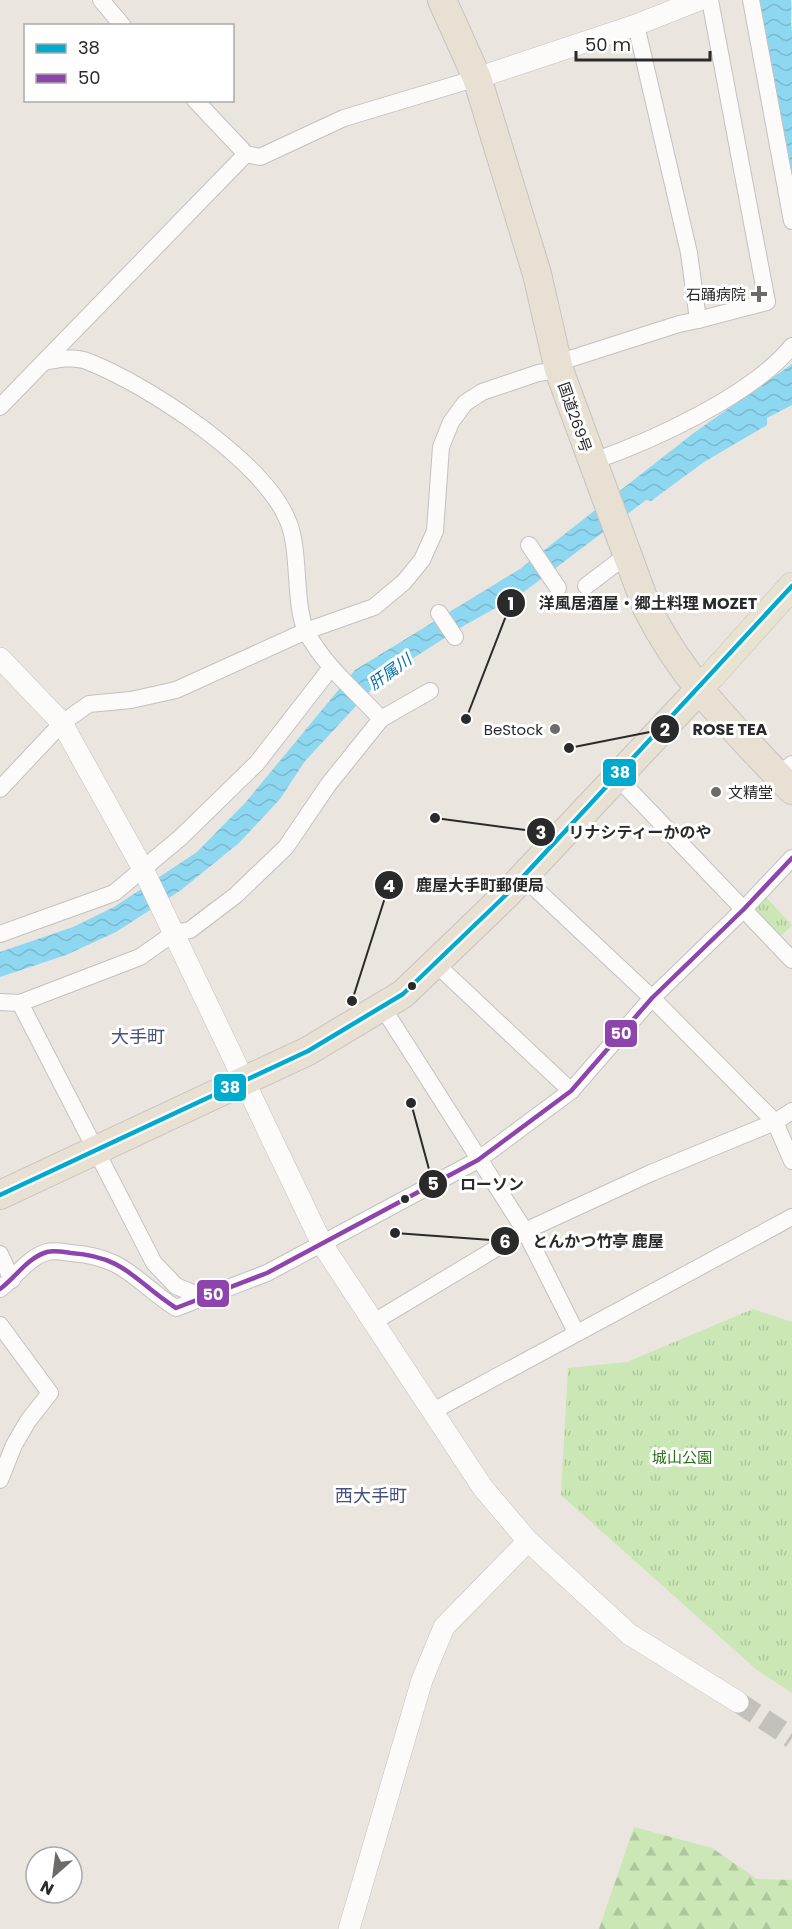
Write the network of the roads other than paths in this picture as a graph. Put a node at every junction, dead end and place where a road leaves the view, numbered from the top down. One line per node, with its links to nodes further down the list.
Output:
1 (442, 0): 9 (highway, 国道269号)
2 (699, 0): 6 (street)
3 (710, 0): 13 (street)
4 (751, 0): 12 (street)
5 (106, 2): 7 (street)
6 (666, 6): 8 (street)
7 (122, 24)
8 (636, 25): 9 (street); 13 (street)
9 (477, 78): 11 (street); 16 (highway, 国道269号)
10 (197, 102): 11 (street)
11 (246, 154): 15 (street)
12 (792, 221)
13 (698, 320): 16 (street)
14 (792, 346): 18 (street)
15 (44, 362): 17 (street); 25 (street)
16 (558, 366): 18 (highway, 国道269号); 25 (street)
17 (0, 407)
18 (595, 470): 20 (highway, 国道269号)
19 (529, 545): 23 (street)
20 (626, 551): 21 (street); 30 (highway, 国道269号)
21 (586, 586)
22 (792, 586): 30 (main road)
23 (558, 588)
24 (440, 613): 26 (street)
25 (306, 631): 28 (street); 32 (street)
26 (455, 637)
27 (0, 658): 32 (street)
28 (333, 672): 31 (street); 37 (street)
29 (430, 691): 31 (street)
30 (698, 691): 33 (highway, 国道269号); 34 (highway)
31 (379, 717): 40 (street)
32 (62, 723): 35 (street); 37 (street)
33 (787, 776)
34 (617, 777): 38 (highway); 39 (street)
35 (0, 789)
36 (792, 858): 39 (street)
37 (143, 869): 40 (street); 41 (street)
38 (522, 876): 43 (highway); 44 (street)
39 (744, 909): 42 (street); 44 (street)
40 (174, 933): 46 (street); 48 (street)
41 (0, 934)
42 (792, 960)
43 (436, 964): 47 (highway); 49 (street)
44 (652, 998): 49 (street); 51 (street)
45 (0, 1002): 46 (street)
46 (20, 1003): 52 (street)
47 (383, 1008): 48 (highway); 53 (street)
48 (246, 1079): 52 (highway); 58 (street)
49 (571, 1091): 53 (street)
50 (792, 1111): 51 (street)
51 (775, 1122): 54 (street); 57 (street)
52 (95, 1150): 55 (highway); 61 (street)
53 (478, 1160): 57 (street); 58 (street)
54 (792, 1161)
55 (0, 1195)
56 (792, 1216): 64 (street)
57 (525, 1232): 62 (street); 64 (street)
58 (322, 1244): 61 (street); 62 (street)
59 (0, 1254): 60 (street)
60 (6, 1284): 61 (street)
61 (205, 1298)
62 (372, 1323): 65 (street)
63 (0, 1325): 66 (street)
64 (576, 1332): 65 (street)
65 (433, 1411): 67 (street)
66 (0, 1479)
67 (528, 1541): 68 (street); 69 (street)
68 (738, 1702)
69 (349, 1929)

